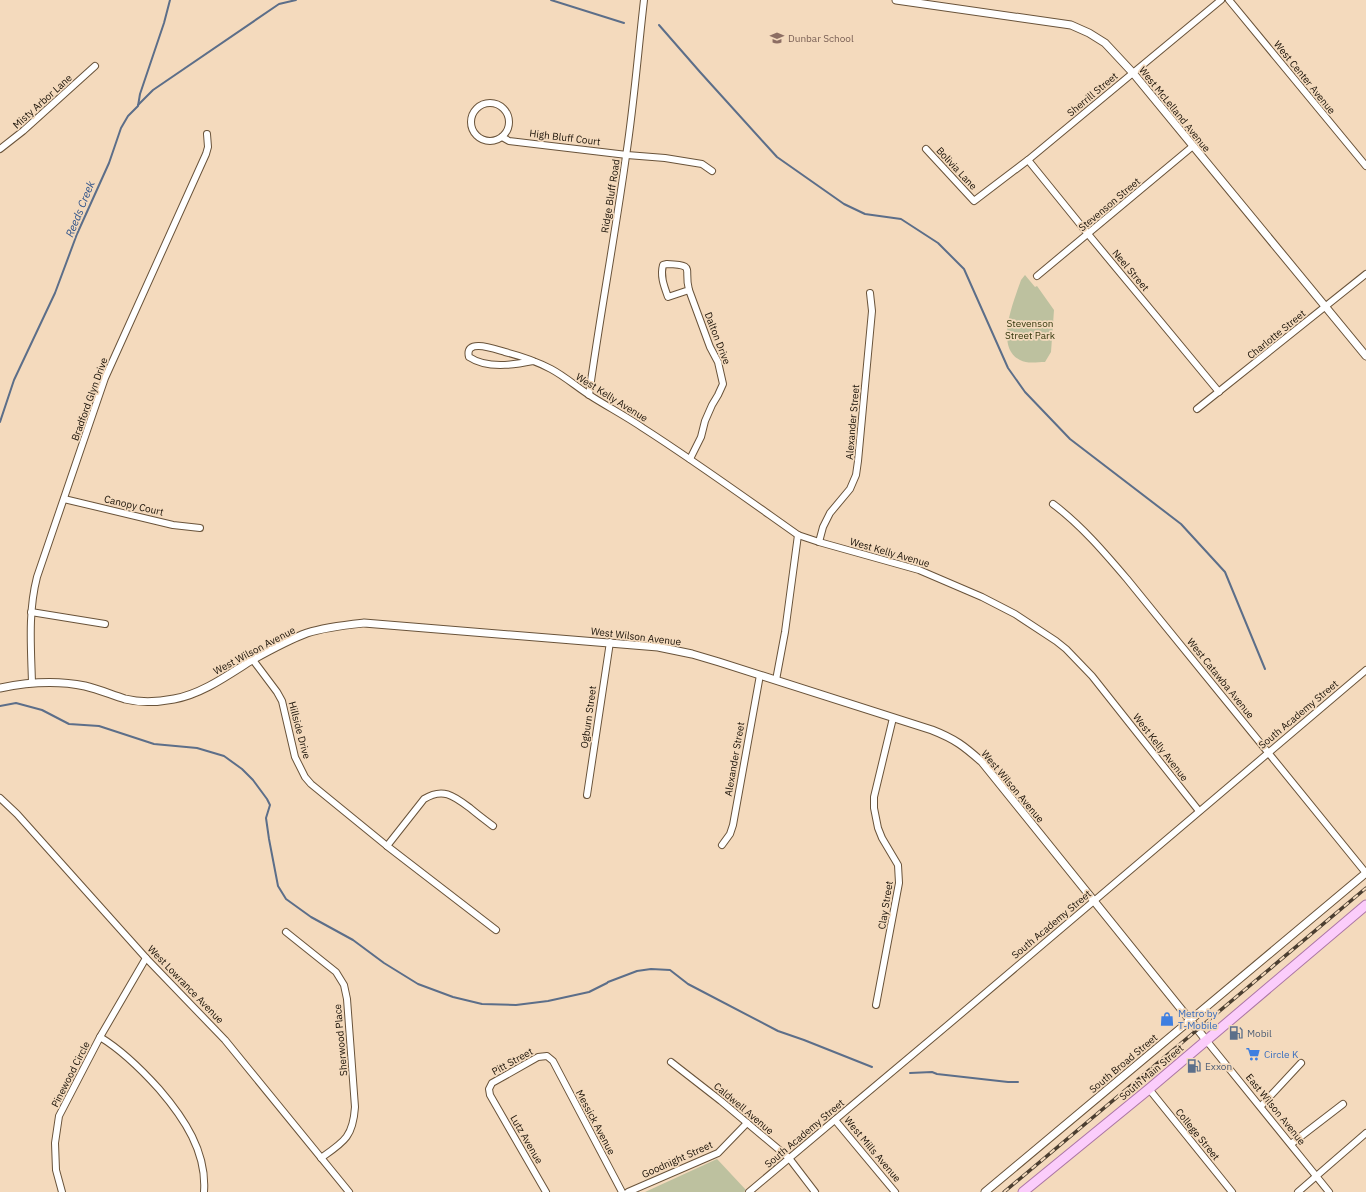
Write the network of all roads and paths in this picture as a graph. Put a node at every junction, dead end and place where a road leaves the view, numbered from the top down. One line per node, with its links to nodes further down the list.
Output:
1 (644, 0): 12 (street, Ridge Bluff Road)
2 (896, 0): 6 (street, West McLelland Avenue)
3 (1221, 0): 6 (street, Sherrill Street)
4 (1229, 0): 14 (street, West Center Avenue)
5 (95, 66): 10 (street, Misty Arbor Lane)
6 (1133, 73): 9 (street, West McLelland Avenue); 13 (street, Sherrill Street)
7 (207, 134): 29 (street, Bradford Glyn Drive)
8 (502, 137): 8 (street, High Bluff Court); 12 (street, High Bluff Court)
9 (1193, 146): 17 (street, Stevenson Street); 22 (street, West McLelland Avenue)
10 (0, 149)
11 (926, 149): 16 (street, Bolivia Lane)
12 (627, 154): 15 (street, High Bluff Court); 26 (street, Ridge Bluff Road)
13 (1028, 160): 16 (street, Sherrill Street); 17 (street, Neel Street)
14 (1366, 166)
15 (712, 171)
16 (974, 201)
17 (1088, 234): 19 (street, Stevenson Street); 25 (street, Neel Street)
18 (1366, 274): 22 (street, Charlotte Street)
19 (1037, 276)
20 (689, 290): 20 (street, Dalton Drive); 28 (street, Dalton Drive)
21 (870, 293): 33 (street, Alexander Street)
22 (1326, 306): 23 (street, West McLelland Avenue); 25 (street, Charlotte Street)
23 (1366, 356)
24 (533, 361): 24 (street, West Kelly Avenue); 26 (street, West Kelly Avenue)
25 (1219, 392): 27 (street, Charlotte Street)
26 (590, 395): 28 (street, West Kelly Avenue)
27 (1198, 409)
28 (690, 459): 32 (street, West Kelly Avenue)
29 (64, 500): 31 (street, Canopy Court); 34 (street, Bradford Glyn Drive)
30 (1052, 504): 44 (street, West Catawba Avenue)
31 (200, 528)
32 (798, 535): 33 (street, West Kelly Avenue); 40 (street)
33 (819, 542): 47 (street, West Kelly Avenue)
34 (31, 612): 35 (street); 41 (street, Bradford Glyn Drive)
35 (105, 624)
36 (610, 642): 37 (street, West Wilson Avenue); 39 (street, West Wilson Avenue); 45 (street, Ogburn Street)
37 (253, 660): 41 (street, West Wilson Avenue); 50 (street, Hillside Drive)
38 (1366, 670): 44 (street, South Academy Street)
39 (760, 675): 40 (street, West Wilson Avenue); 49 (street, Alexander Street)
40 (776, 680): 43 (street, West Wilson Avenue)
41 (32, 683): 42 (street, West Wilson Avenue)
42 (0, 688)
43 (893, 718): 52 (street, West Wilson Avenue); 57 (street, Clay Street)
44 (1268, 752): 47 (street, South Academy Street); 51 (street, West Catawba Avenue)
45 (587, 794)
46 (0, 798): 56 (street, West Lowrance Avenue)
47 (1199, 811): 52 (street, South Academy Street)
48 (493, 826): 50 (street)
49 (722, 844)
50 (387, 846): 54 (street, Hillside Drive)
51 (1366, 873): 58 (street, South Broad Street)
52 (1094, 901): 58 (street, West Wilson Avenue); 68 (street, South Academy Street)
53 (1366, 905): 60 (main road, South Main Street)
54 (496, 930)
55 (286, 932): 72 (street, Sherwood Place)
56 (146, 958): 59 (street, Pinewood Circle); 72 (street, West Lowrance Avenue)
57 (876, 1006)
58 (1190, 1020): 60 (street, West Wilson Avenue); 84 (street, South Broad Street)
59 (100, 1037): 75 (street, Pinewood Circle); 76 (street, Pinewood Circle)
60 (1206, 1040): 64 (main road, South Main Street); 67 (street, East Wilson Avenue)
61 (553, 1061): 65 (street, Pitt Street); 79 (street, Messick Avenue)
62 (671, 1062): 69 (street, Caldwell Avenue)
63 (1301, 1063): 67 (street)
64 (1149, 1089): 85 (main road, South Main Street); 86 (street, College Street)
65 (490, 1095): 78 (street, Lutz Avenue)
66 (1342, 1104): 71 (street)
67 (1261, 1106): 71 (street, East Wilson Avenue)
68 (835, 1120): 73 (street, South Academy Street); 83 (street, West Mills Avenue)
69 (747, 1123): 73 (street, Caldwell Avenue); 80 (street, Goodnight Street)
70 (1366, 1133): 74 (street)
71 (1291, 1144): 74 (street, East Wilson Avenue)
72 (321, 1158): 77 (street, West Lowrance Avenue)
73 (789, 1158): 81 (street, South Academy Street); 82 (street, Caldwell Avenue)
74 (1316, 1176): 87 (street); 88 (street, East Wilson Avenue)
75 (62, 1192)
76 (204, 1192)
77 (349, 1192)
78 (546, 1192)
79 (622, 1192)
80 (628, 1192)
81 (749, 1192)
82 (815, 1192)
83 (895, 1192)
84 (985, 1192)
85 (1023, 1192)
86 (1232, 1192)
87 (1298, 1192)
88 (1329, 1192)

